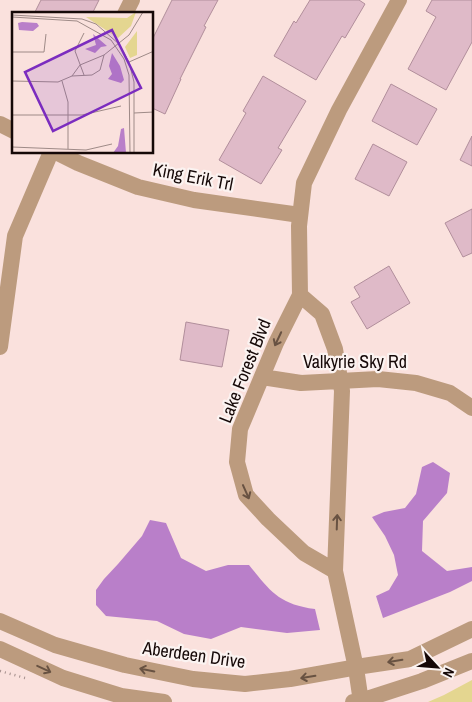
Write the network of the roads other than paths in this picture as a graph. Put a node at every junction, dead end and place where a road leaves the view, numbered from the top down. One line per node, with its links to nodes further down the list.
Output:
1 (132, 0): 3 (street)
2 (399, 0): 8 (street, Lake Forest Blvd)
3 (126, 12)
4 (0, 124): 5 (street)
5 (12, 130)
6 (50, 154): 10 (street)
7 (60, 154): 8 (street, King Erik Trl)
8 (300, 215): 9 (street, Lake Forest Blvd)
9 (300, 295): 11 (street, Lake Forest Blvd, one-way to 11); 12 (street)
10 (0, 347)
11 (262, 377): 12 (street, Valkyrie Sky Rd); 14 (street, Lake Forest Blvd, one-way to 14)
12 (341, 381): 13 (street, Valkyrie Sky Rd); 14 (street, one-way to 12)
13 (472, 408)
14 (335, 571): 19 (street)
15 (0, 621): 19 (street, Aberdeen Drive, one-way to 15)
16 (472, 629): 19 (street, Aberdeen Drive, one-way to 19)
17 (0, 649): 20 (street, one-way to 20)
18 (472, 660): 21 (street)
19 (356, 668): 21 (street)
20 (164, 702)
21 (358, 702)

